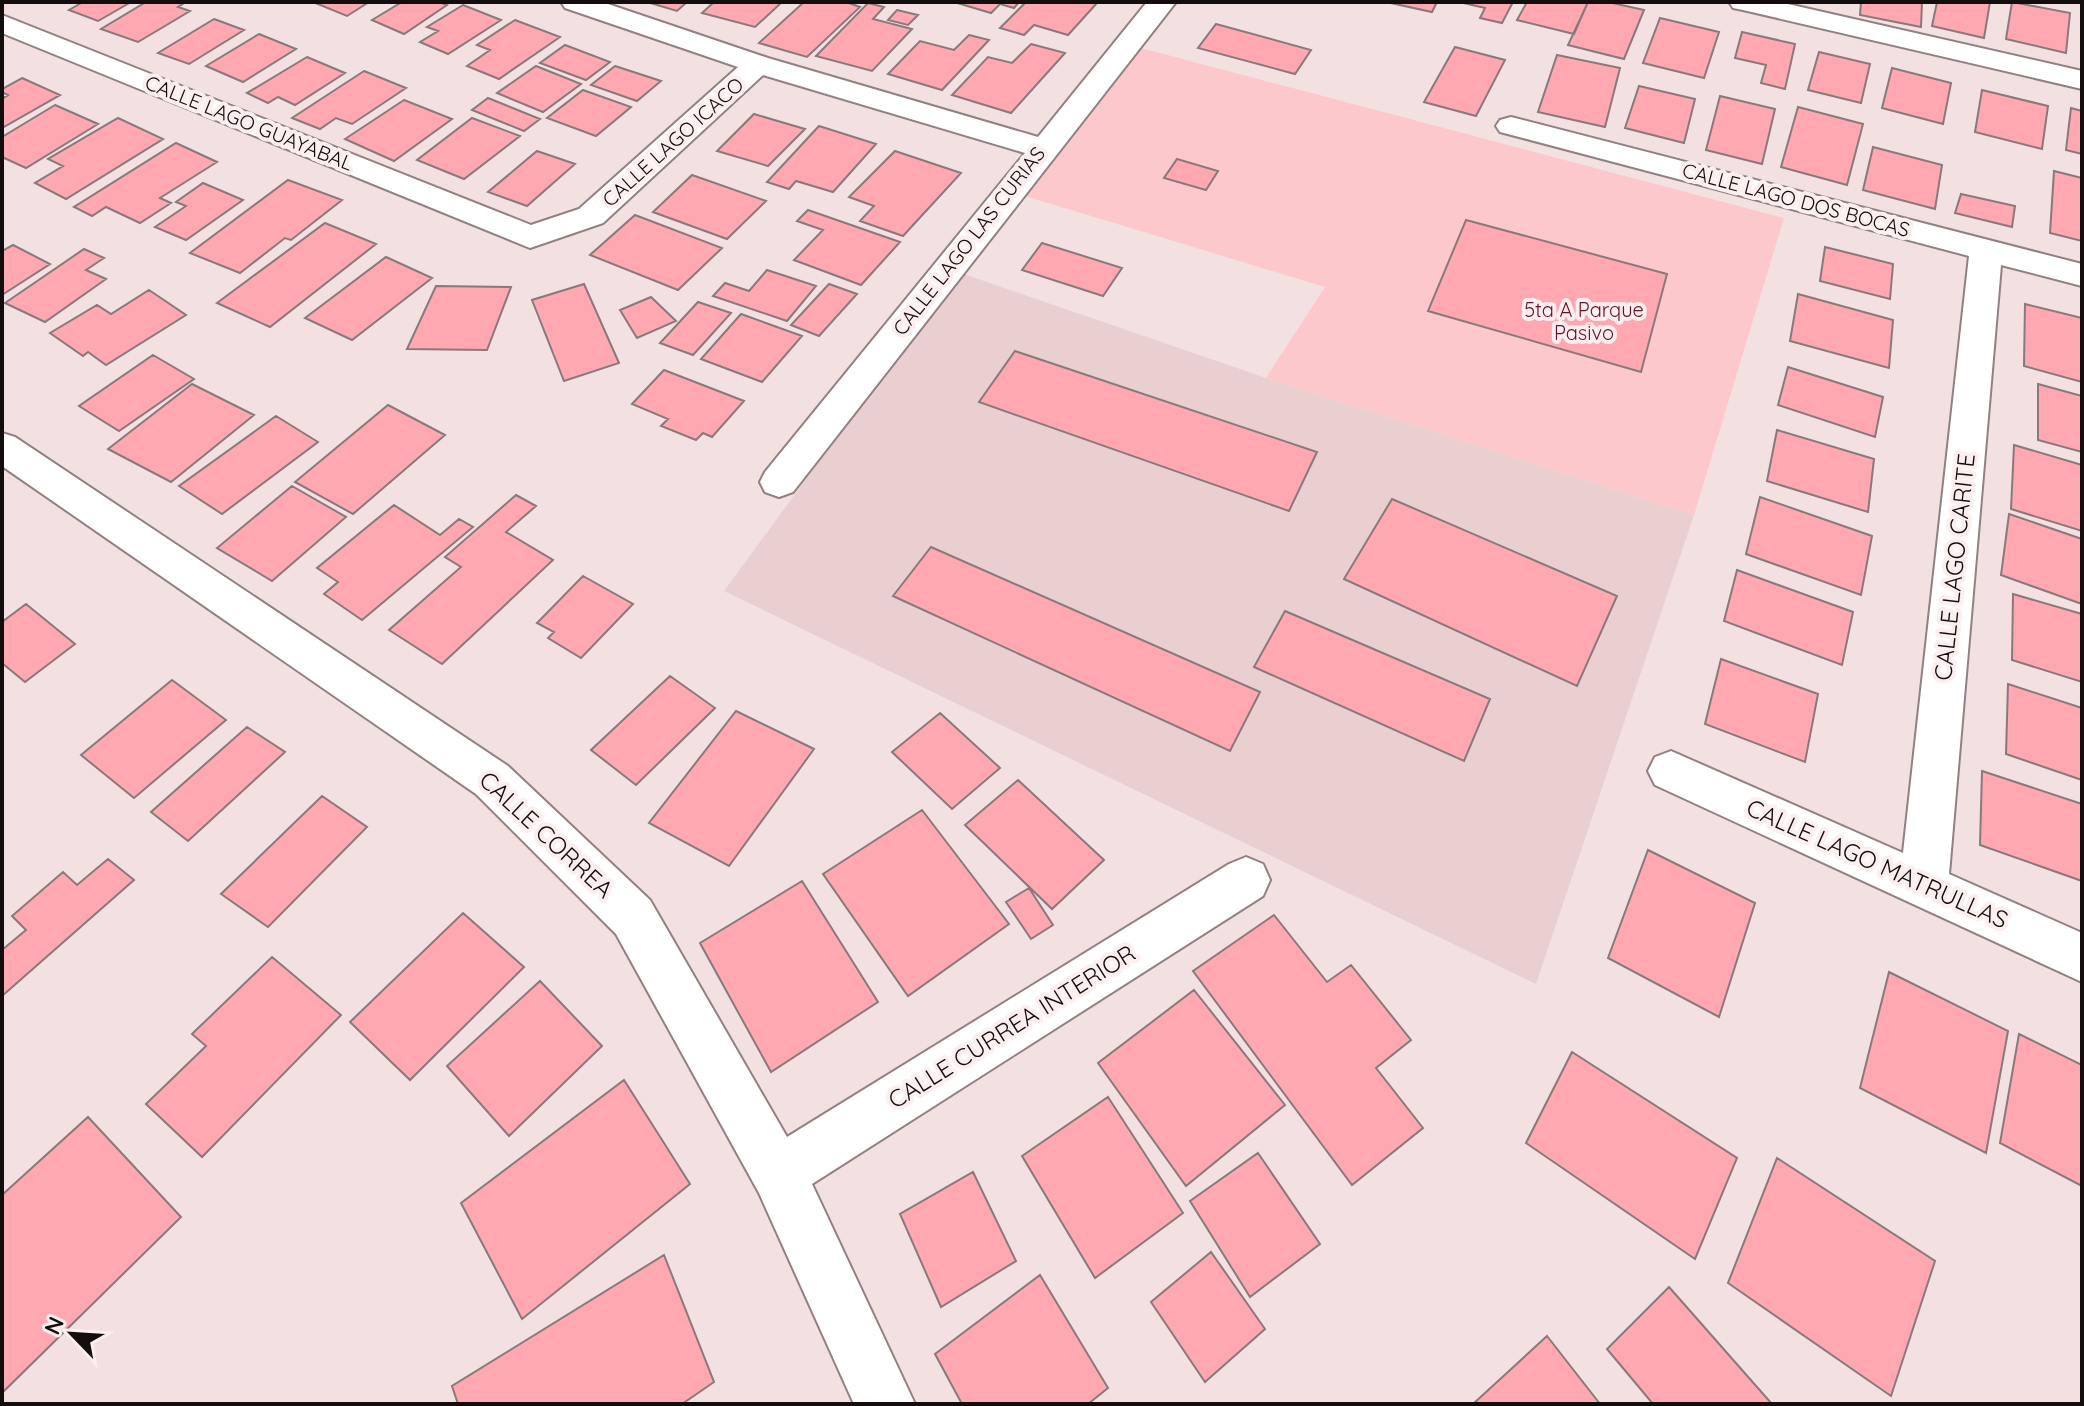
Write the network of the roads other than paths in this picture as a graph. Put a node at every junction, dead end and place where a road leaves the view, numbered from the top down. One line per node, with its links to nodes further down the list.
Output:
1 (575, 2): 5 (street, CALLE LAGO ICACO)
2 (1162, 2): 8 (street, CALLE LAGO LAS CURIAS)
3 (1743, 2): 6 (street)
4 (2, 23): 9 (street, CALLE LAGO GUAYABAL)
5 (758, 64): 8 (street, CALLE LAGO ICACO); 9 (street, CALLE LAGO ICACO)
6 (2082, 80)
7 (1511, 126): 10 (street, CALLE LAGO DOS BOCAS)
8 (1043, 148): 13 (street, CALLE LAGO LAS CURIAS)
9 (497, 224)
10 (1986, 250): 11 (street, CALLE LAGO DOS BOCAS); 16 (street, CALLE LAGO CARITE)
11 (2082, 275)
12 (2, 447): 18 (street, CALLE CORREA)
13 (779, 482)
14 (1671, 771): 16 (street, CALLE LAGO MATRULLAS)
15 (1246, 880): 18 (street, CALLE CURREA INTERIOR)
16 (1924, 884): 17 (street, CALLE LAGO MATRULLAS)
17 (2082, 958)
18 (778, 1174): 19 (street, CALLE CORREA)
19 (885, 1404)

